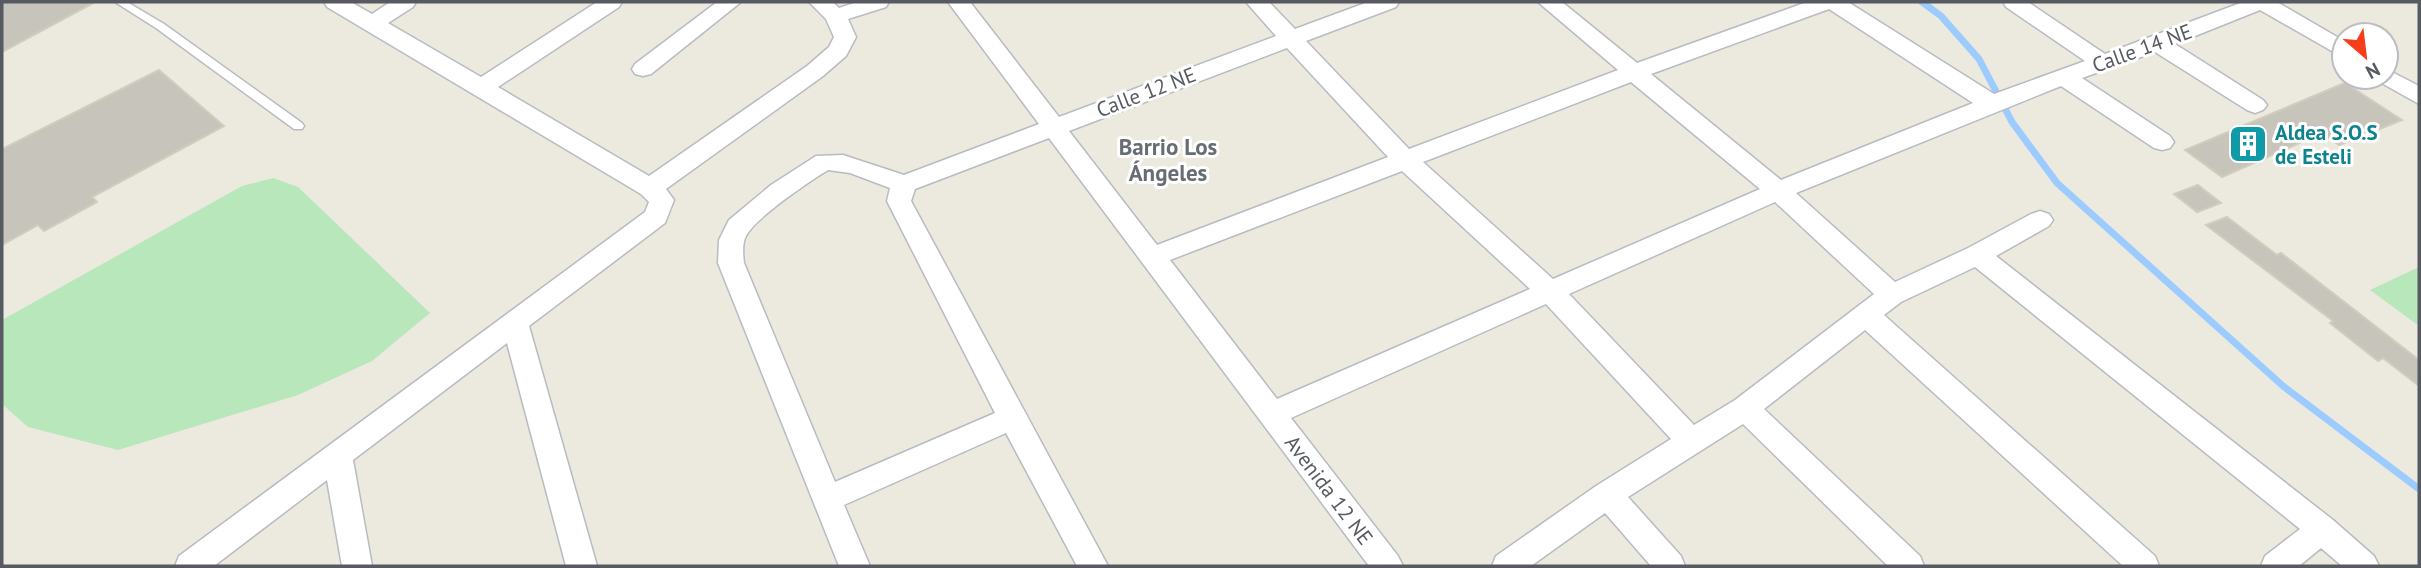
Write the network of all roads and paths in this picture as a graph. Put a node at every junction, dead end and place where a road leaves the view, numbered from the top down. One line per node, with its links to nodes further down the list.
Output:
1 (120, 2): 29 (lane)
2 (335, 2): 16 (street)
3 (405, 2): 16 (street)
4 (611, 2): 25 (street)
5 (730, 2): 21 (street)
6 (878, 2): 15 (street)
7 (959, 2): 30 (street, Avenida 12 NE)
8 (1257, 2): 17 (street)
9 (1388, 2): 17 (street, Calle 12 NE)
10 (1549, 2): 22 (street)
11 (1827, 2): 22 (street)
12 (1833, 2): 27 (street)
13 (2014, 2): 20 (street)
14 (2262, 2): 18 (street); 19 (street, Calle 14 NE)
15 (828, 9): 34 (street)
16 (372, 23): 25 (street)
17 (1291, 38): 30 (street, Calle 12 NE); 32 (street)
18 (2330, 43)
19 (2157, 44): 20 (street, Calle 14 NE); 28 (street)
20 (2102, 62): 23 (street, Calle 14 NE)
21 (643, 69)
22 (1635, 72): 32 (street); 35 (street)
23 (2063, 76): 27 (street, Calle 14 NE); 31 (street)
24 (2400, 84): 26 (street)
25 (481, 88): 34 (street)
26 (2419, 96)
27 (2003, 99): 35 (street, Calle 14 NE)
28 (2255, 105)
29 (298, 126)
30 (1056, 126): 33 (street, Calle 12 NE); 38 (street, Avenida 12 NE)
31 (2162, 142)
32 (1404, 159): 38 (street); 39 (street)
33 (904, 184): 45 (street); 49 (street)
34 (650, 188): 42 (street)
35 (1778, 191): 39 (street, Calle 14 NE); 40 (street)
36 (2040, 219): 37 (street)
37 (1977, 255): 40 (street); 50 (street)
38 (1154, 256): 44 (street, Avenida 12 NE)
39 (1551, 292): 44 (street, Calle 14 NE); 46 (street)
40 (1892, 295): 41 (street)
41 (1866, 315): 43 (street); 60 (street)
42 (515, 323): 47 (street); 53 (street)
43 (1745, 408): 46 (street); 59 (street)
44 (1271, 414): 56 (street, Avenida 12 NE)
45 (1012, 418): 49 (street); 55 (street)
46 (1691, 441): 48 (street)
47 (338, 455): 51 (street); 52 (street)
48 (1607, 495): 57 (street); 58 (street)
49 (828, 499): 54 (street)
50 (2322, 530): 61 (street); 62 (street)
51 (190, 566)
52 (357, 566)
53 (582, 566)
54 (855, 566)
55 (1093, 566)
56 (1387, 566)
57 (1507, 566)
58 (1670, 566)
59 (1909, 566)
60 (2144, 566)
61 (2276, 566)
62 (2363, 566)

